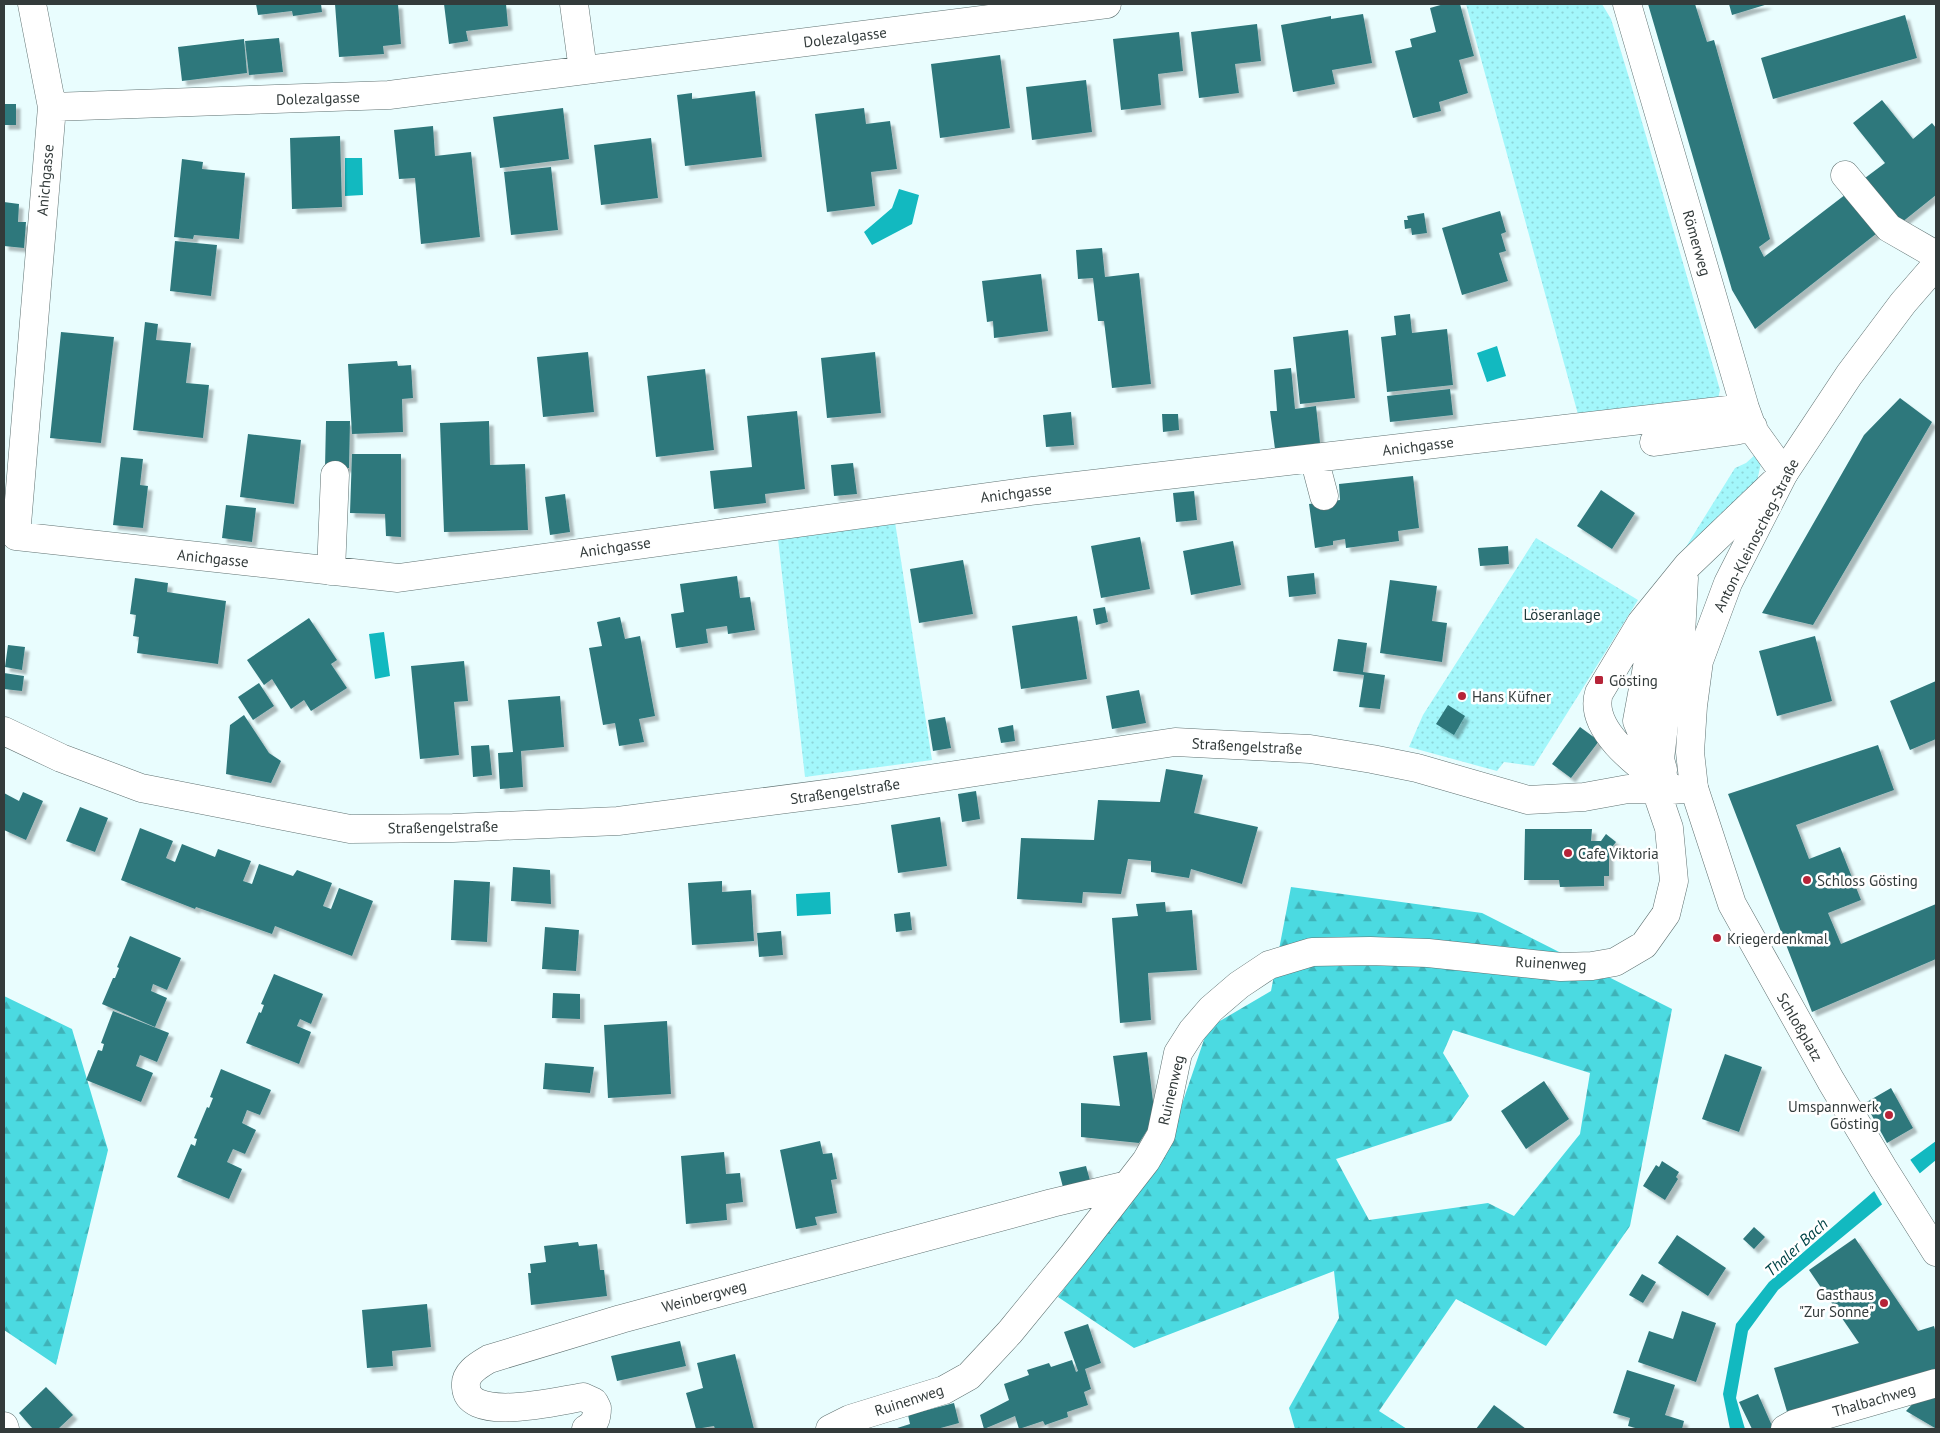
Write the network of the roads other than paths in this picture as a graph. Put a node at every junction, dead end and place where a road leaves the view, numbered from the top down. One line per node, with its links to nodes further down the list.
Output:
1 (32, 4): 6 (street, Anichgasse)
2 (574, 4): 5 (street)
3 (1107, 4): 5 (street, Dolezalgasse)
4 (1627, 4): 10 (street, Römerweg)
5 (583, 70): 6 (street, Dolezalgasse)
6 (52, 107): 17 (street, Anichgasse)
7 (1845, 175): 8 (street)
8 (1936, 255)
9 (1936, 265): 13 (street, Anton-Kleinoscheg-Straße)
10 (1749, 417): 11 (street); 12 (street, Anichgasse); 13 (street, Römerweg)
11 (1654, 442)
12 (1300, 455): 15 (street); 17 (street, Anichgasse)
13 (1784, 473): 16 (street); 18 (street, Anton-Kleinoscheg-Straße)
14 (334, 475): 17 (street)
15 (1324, 496)
16 (1692, 560): 18 (street); 20 (street); 20 (street)
17 (331, 571)
18 (1728, 583): 20 (street, Anton-Kleinoscheg-Straße)
19 (4, 731): 20 (street, Straßengelstraße)
20 (1673, 790): 21 (street, Ruinenweg); 22 (street, Schloßplatz)
21 (1127, 1185): 24 (street, Weinbergweg); 25 (street, Ruinenweg)
22 (1936, 1252)
23 (1936, 1383): 26 (street, Thalbachweg)
24 (586, 1429)
25 (830, 1429)
26 (1785, 1429)

